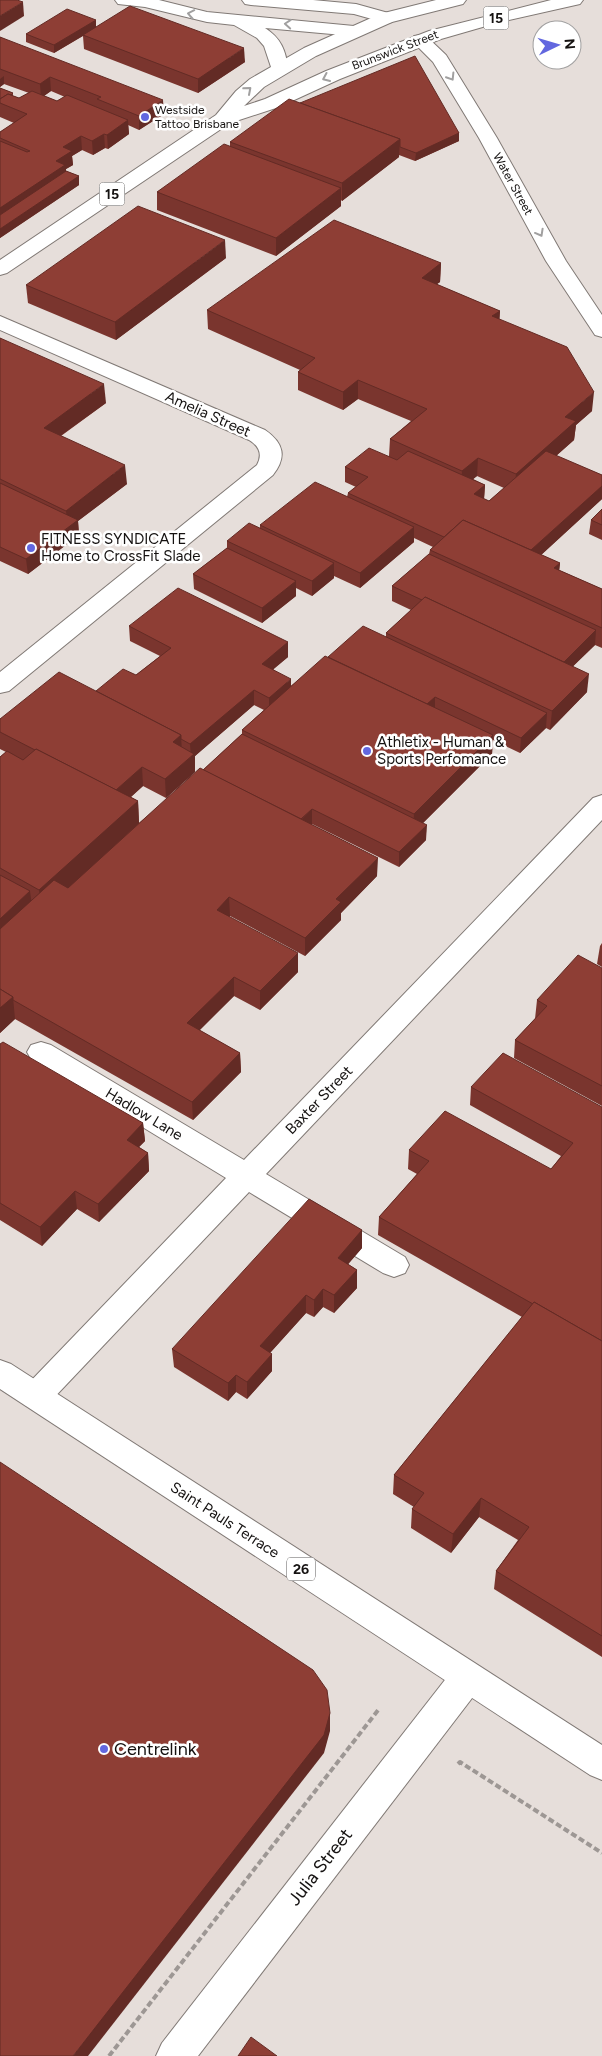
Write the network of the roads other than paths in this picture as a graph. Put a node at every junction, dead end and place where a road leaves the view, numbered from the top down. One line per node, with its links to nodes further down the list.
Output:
1 (124, 0): 6 (main road)
2 (168, 0): 6 (main road)
3 (250, 0): 7 (main road, Water Street)
4 (457, 0): 7 (main road, Brunswick Street / 15)
5 (574, 0): 10 (main road, Brunswick Street / 15)
6 (145, 2): 8 (main road, one-way to 6)
7 (386, 18): 9 (main road, Brunswick Street / 15); 10 (main road, Water Street)
8 (238, 20): 9 (main road, one-way to 8); 11 (main road)
9 (354, 31): 10 (main road); 11 (main road, Brunswick Street / 15)
10 (420, 40): 12 (main road, Brunswick Street / 15, one-way to 12); 15 (main road, Water Street, one-way to 15)
11 (279, 69): 12 (main road, Brunswick Street / 15, one-way to 11)
12 (223, 119): 13 (main road, Brunswick Street / 15)
13 (0, 269)
14 (0, 322): 16 (main road, Amelia Street)
15 (602, 331)
16 (0, 684)
17 (602, 804): 19 (main road, Baxter Street)
18 (41, 1052): 19 (main road, Hadlow Lane)
19 (247, 1175): 20 (main road, Hadlow Lane); 22 (main road, Baxter Street)
20 (394, 1265)
21 (0, 1373): 22 (main road, Saint Pauls Terrace / 26)
22 (36, 1396): 23 (main road, Saint Pauls Terrace / 26)
23 (467, 1678): 24 (main road, Saint Pauls Terrace / 26); 25 (main road, Julia Street)
24 (602, 1764)
25 (174, 2056)

